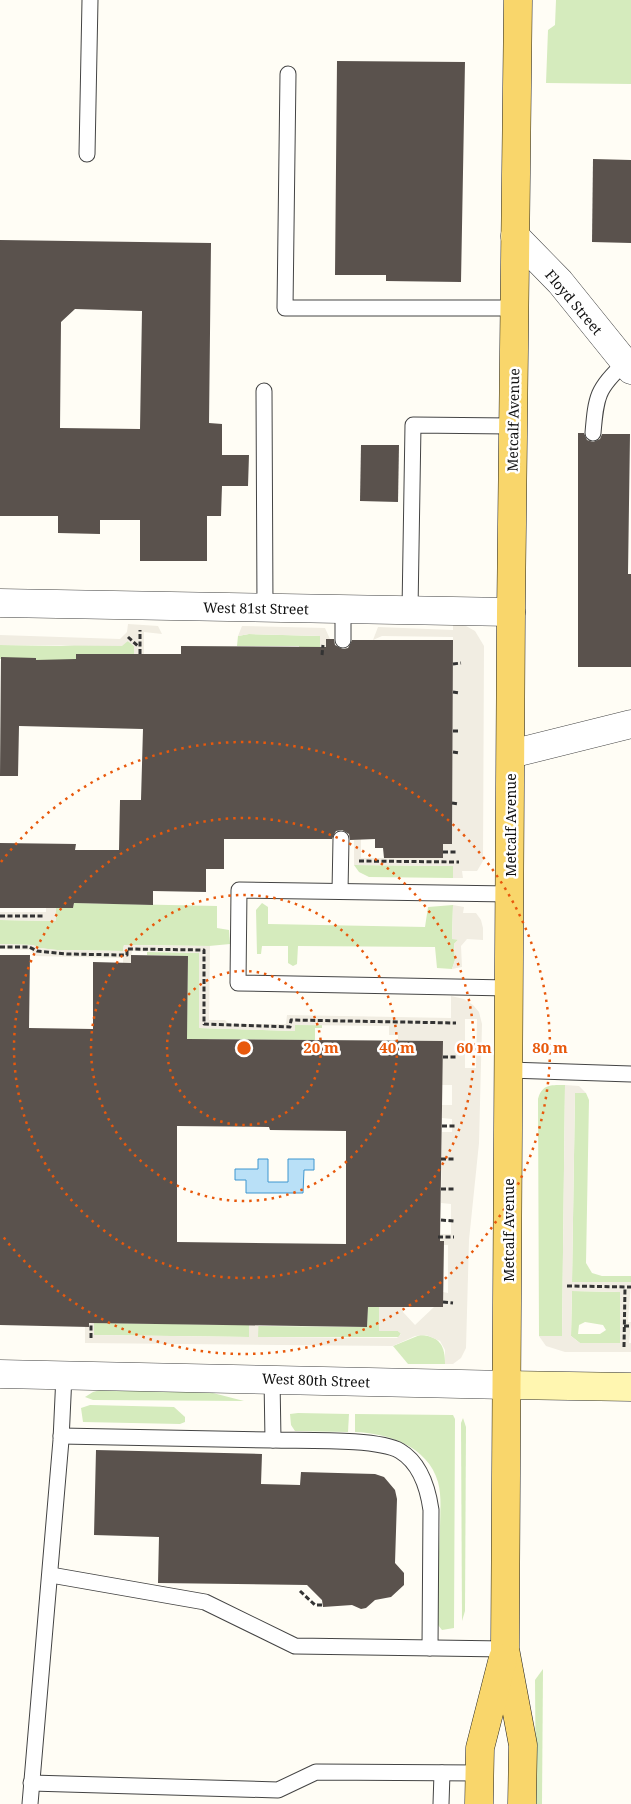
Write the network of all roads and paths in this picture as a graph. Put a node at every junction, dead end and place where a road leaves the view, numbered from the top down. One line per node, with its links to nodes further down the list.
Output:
1 (90, 0): 4 (lane)
2 (518, 0): 5 (main road, Metcalf Avenue)
3 (288, 74): 6 (lane)
4 (87, 154)
5 (515, 236): 6 (main road, Metcalf Avenue); 7 (street, Floyd Street)
6 (514, 308): 9 (main road, Metcalf Avenue)
7 (628, 366): 10 (lane)
8 (264, 391): 12 (lane)
9 (513, 426): 14 (lane); 15 (main road, Metcalf Avenue)
10 (593, 433)
11 (0, 603): 12 (street, West 81st Street)
12 (265, 608): 13 (street, West 81st Street)
13 (343, 609): 14 (street, West 81st Street); 18 (lane)
14 (410, 610): 15 (street, West 81st Street)
15 (511, 612): 30 (main road, Metcalf Avenue)
16 (140, 630): 19 (path)
17 (128, 637): 19 (path)
18 (343, 640)
19 (139, 648): 20 (path)
20 (140, 654)
21 (461, 663): 22 (path)
22 (453, 664)
23 (453, 692): 24 (path)
24 (460, 693)
25 (631, 724): 30 (street)
26 (452, 731): 27 (path)
27 (460, 731)
28 (452, 752): 29 (path)
29 (460, 752)
30 (511, 754): 39 (main road, Metcalf Avenue)
31 (452, 804): 32 (path)
32 (459, 804)
33 (341, 839): 38 (lane)
34 (443, 852): 35 (path)
35 (458, 852)
36 (359, 861): 37 (path)
37 (459, 862)
38 (340, 891): 39 (lane); 44 (lane)
39 (510, 894): 44 (main road, Metcalf Avenue)
40 (0, 916): 41 (path)
41 (45, 916)
42 (0, 947): 43 (path)
43 (44, 952)
44 (509, 988): 47 (main road, Metcalf Avenue)
45 (442, 1057): 46 (path)
46 (456, 1057)
47 (509, 1070): 48 (lane); 72 (main road, Metcalf Avenue)
48 (631, 1074)
49 (442, 1126): 50 (path)
50 (455, 1126)
51 (441, 1159): 52 (path)
52 (455, 1159)
53 (441, 1188): 54 (path)
54 (454, 1189)
55 (441, 1220): 56 (path)
56 (454, 1221)
57 (438, 1237): 58 (path)
58 (454, 1237)
59 (567, 1286): 60 (path)
60 (625, 1287): 61 (path); 65 (path)
61 (631, 1287)
62 (443, 1302): 63 (path)
63 (453, 1303)
64 (91, 1323): 67 (path)
65 (624, 1326): 66 (path); 68 (path)
66 (631, 1326)
67 (91, 1338)
68 (624, 1347)
69 (0, 1374): 70 (street, West 80th Street)
70 (64, 1375): 71 (street, West 80th Street); 74 (lane)
71 (272, 1379): 72 (street, West 80th Street); 75 (lane)
72 (507, 1385): 73 (street, West 80th Street); 80 (main road, Metcalf Avenue)
73 (631, 1387)
74 (61, 1436): 75 (lane); 76 (lane)
75 (273, 1440): 79 (lane)
76 (50, 1575): 79 (lane); 83 (lane)
77 (300, 1591): 78 (path)
78 (322, 1605)
79 (430, 1648): 80 (lane)
80 (505, 1649): 82 (main road, Metcalf Avenue); 87 (main road, Metcalf Avenue)
81 (442, 1773): 82 (lane); 83 (lane); 85 (lane)
82 (479, 1773): 86 (main road, Metcalf Avenue)
83 (31, 1783): 84 (lane)
84 (30, 1804)
85 (441, 1804)
86 (479, 1804)
87 (522, 1804)

